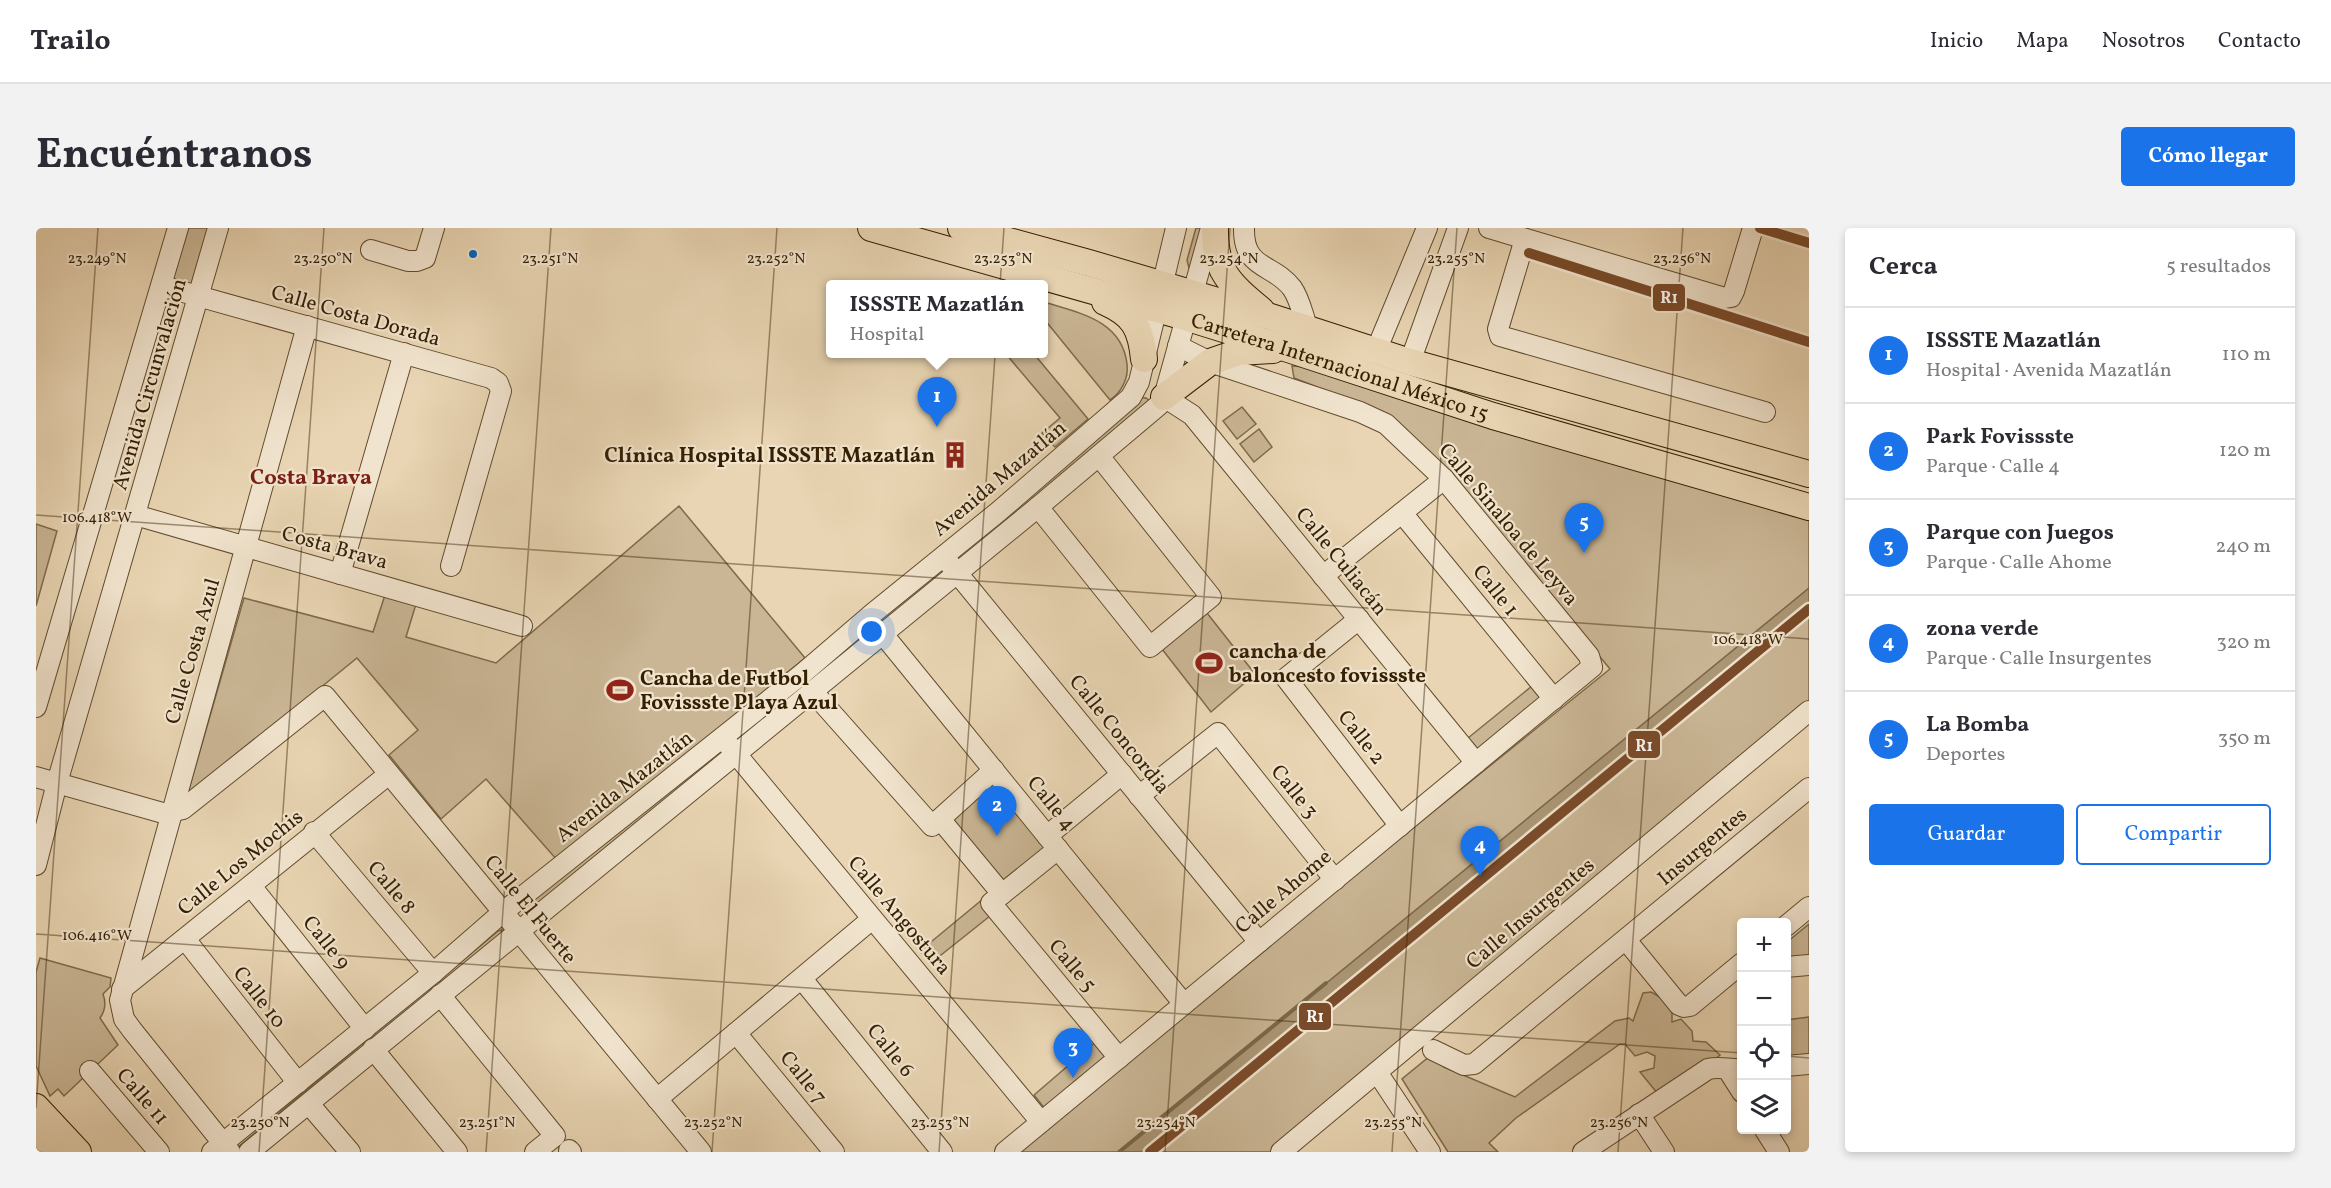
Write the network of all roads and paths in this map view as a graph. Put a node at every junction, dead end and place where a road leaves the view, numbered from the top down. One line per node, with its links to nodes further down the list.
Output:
1 (178, 228): 15 (street, Avenida Circunvalación)
2 (218, 228): 17 (street, Avenida Circunvalación)
3 (434, 228): 14 (street)
4 (871, 228): 16 (main road, Carretera Internacional México 15)
5 (961, 228): 18 (main road, Carretera Internacional México 15)
6 (1176, 228): 18 (street, Avenida Mazatlán)
7 (1213, 228): 19 (street, Avenida Mazatlán); 20 (main road)
8 (1244, 228): 22 (street)
9 (1427, 228): 25 (street)
10 (1458, 228): 29 (street)
11 (1489, 228): 13 (street)
12 (1753, 228): 13 (street)
13 (1525, 239): 31 (street)
14 (371, 250)
15 (162, 286): 17 (street, Calle Costa Dorada); 51 (street, Avenida Circunvalación)
16 (1083, 287): 18 (main road, Carretera Internacional México 15); 27 (main road)
17 (200, 295): 21 (street, Calle Costa Dorada); 38 (street, Avenida Circunvalación)
18 (1159, 297): 19 (main road, Carretera Internacional México 15); 27 (street, Avenida Mazatlán)
19 (1188, 305): 20 (main road, Carretera Internacional México 15); 23 (street, Avenida Mazatlán); 24 (main road, Carretera Internacional México 15)
20 (1268, 316): 22 (main road, Carretera Internacional México 15)
21 (307, 326): 26 (street, Calle Costa Dorada); 39 (street, Calle Costa Azul)
22 (1308, 329): 25 (main road, Carretera Internacional México 15)
23 (1178, 346): 28 (street, Calle Sinaloa de Leyva); 30 (street, Avenida Mazatlán)
24 (1288, 349): 28 (main road); 36 (main road, Carretera Internacional México 15)
25 (1376, 351): 29 (main road, Carretera Internacional México 15)
26 (404, 353): 41 (street, Calle Costa Dorada); 43 (street)
27 (1144, 359): 40 (street, Avenida Mazatlán)
28 (1210, 362): 30 (main road); 34 (street, Calle Sinaloa de Leyva)
29 (1410, 362): 33 (main road, Carretera Internacional México 15)
30 (1164, 397): 32 (street, Avenida Mazatlán); 44 (street, Calle Culiacán)
31 (1765, 412)
32 (1099, 456): 35 (street, Avenida Mazatlán); 35 (street)
33 (1809, 474)
34 (1444, 479): 37 (street); 48 (street, Calle Sinaloa de Leyva)
35 (1038, 507): 42 (street, Avenida Mazatlán)
36 (1809, 507)
37 (1402, 513): 44 (street); 50 (street, Calle 1)
38 (135, 515): 39 (street, Costa Brava); 59 (street, Avenida Circunvalación)
39 (246, 547): 43 (street, Costa Brava); 62 (street, Calle Costa Azul)
40 (943, 556): 42 (street, Calle Concordia); 53 (street, Avenida Mazatlán)
41 (451, 566)
42 (957, 573): 47 (street, Avenida Mazatlán); 57 (street, Calle Concordia)
43 (340, 574): 46 (street, Costa Brava)
44 (1323, 576): 45 (street, Calle Culiacán)
45 (1359, 620): 54 (street, Calle Culiacán); 64 (street, Calle 2)
46 (522, 626)
47 (882, 633): 49 (street, Avenida Mazatlán); 55 (street, Calle 4)
48 (1592, 667): 50 (street, Calle Ahome)
49 (813, 692): 53 (street, Avenida Mazatlán); 63 (street)
50 (1554, 699): 54 (street, Calle Ahome)
51 (36, 707)
52 (1809, 711): 96 (street, Calle Insurgentes)
53 (729, 746): 72 (street, Avenida Mazatlán); 73 (street, Calle Angostura); 75 (street, Avenida Mazatlán)
54 (1476, 763): 64 (street, Calle Ahome)
55 (994, 770): 63 (street); 66 (street, Calle 4)
56 (389, 774): 62 (street, Calle El Fuerte); 65 (street, Calle Los Mochis); 72 (street, Calle El Fuerte)
57 (1122, 774): 61 (street, Calle Concordia); 66 (street)
58 (36, 777): 59 (street)
59 (57, 783): 62 (street); 67 (street, Avenida Circunvalación)
60 (1809, 788): 77 (street, Insurgentes)
61 (1139, 796): 68 (street, Calle 3); 78 (street, Calle Concordia)
62 (170, 815): 84 (street, Calle Costa Azul)
63 (936, 822): 70 (street, Calle 5)
64 (1400, 826): 68 (street, Calle Ahome)
65 (314, 832): 69 (street, Calle Los Mochis); 82 (street, Calle 8)
66 (1052, 842): 70 (street); 86 (street, Calle 4)
67 (36, 865)
68 (1335, 880): 78 (street, Calle Ahome)
69 (251, 886): 76 (street, Calle Los Mochis); 87 (street, Calle 9)
70 (997, 898): 91 (street, Calle 5)
71 (1809, 907): 74 (street)
72 (503, 912): 75 (street, Calle El Fuerte); 82 (street, Avenida Mazatlán)
73 (872, 919): 83 (street); 102 (street, Calle Angostura)
74 (1791, 922)
75 (519, 932): 85 (street, Avenida Mazatlán); 98 (street, Calle El Fuerte)
76 (185, 939): 84 (street, Calle Los Mochis); 97 (street, Calle 10)
77 (1626, 940): 81 (street); 90 (street, Insurgentes)
78 (1259, 942): 86 (street, Calle Ahome)
79 (1809, 965): 80 (street)
80 (1791, 967)
81 (1737, 970)
82 (432, 974): 87 (street, Avenida Mazatlán)
83 (802, 979): 88 (street); 116 (street, Calle 6)
84 (122, 988): 106 (street, Calle Costa Azul)
85 (440, 995): 89 (street, Avenida Mazatlán); 113 (street)
86 (1184, 1004): 91 (street, Calle Ahome)
87 (365, 1029): 97 (street, Avenida Mazatlán)
88 (736, 1033): 98 (street); 115 (street, Calle 7)
89 (373, 1049): 99 (street, Avenida Mazatlán); 112 (street)
90 (1433, 1050)
91 (1119, 1058): 102 (street, Calle Ahome)
92 (1809, 1064): 93 (street)
93 (1791, 1066)
94 (1735, 1070): 101 (street)
95 (90, 1071): 109 (street, Calle 11)
96 (1377, 1072): 105 (street, Calle Insurgentes); 119 (street)
97 (298, 1083): 106 (street, Avenida Mazatlán)
98 (657, 1099): 114 (street, Calle El Fuerte)
99 (309, 1104): 110 (street, Avenida Mazatlán); 111 (street)
100 (36, 1107): 108 (main road)
101 (1639, 1114): 120 (street); 121 (street)
102 (1041, 1122): 117 (street, Calle Ahome)
103 (1768, 1134): 122 (street)
104 (36, 1136): 107 (main road)
105 (1303, 1145): 118 (street, Calle Insurgentes)
106 (222, 1149)
107 (51, 1152)
108 (78, 1152)
109 (159, 1152)
110 (249, 1152)
111 (350, 1152)
112 (457, 1152)
113 (535, 1152)
114 (701, 1152)
115 (834, 1152)
116 (942, 1152)
117 (1005, 1152)
118 (1281, 1152)
119 (1430, 1152)
120 (1583, 1152)
121 (1664, 1152)
122 (1779, 1152)

